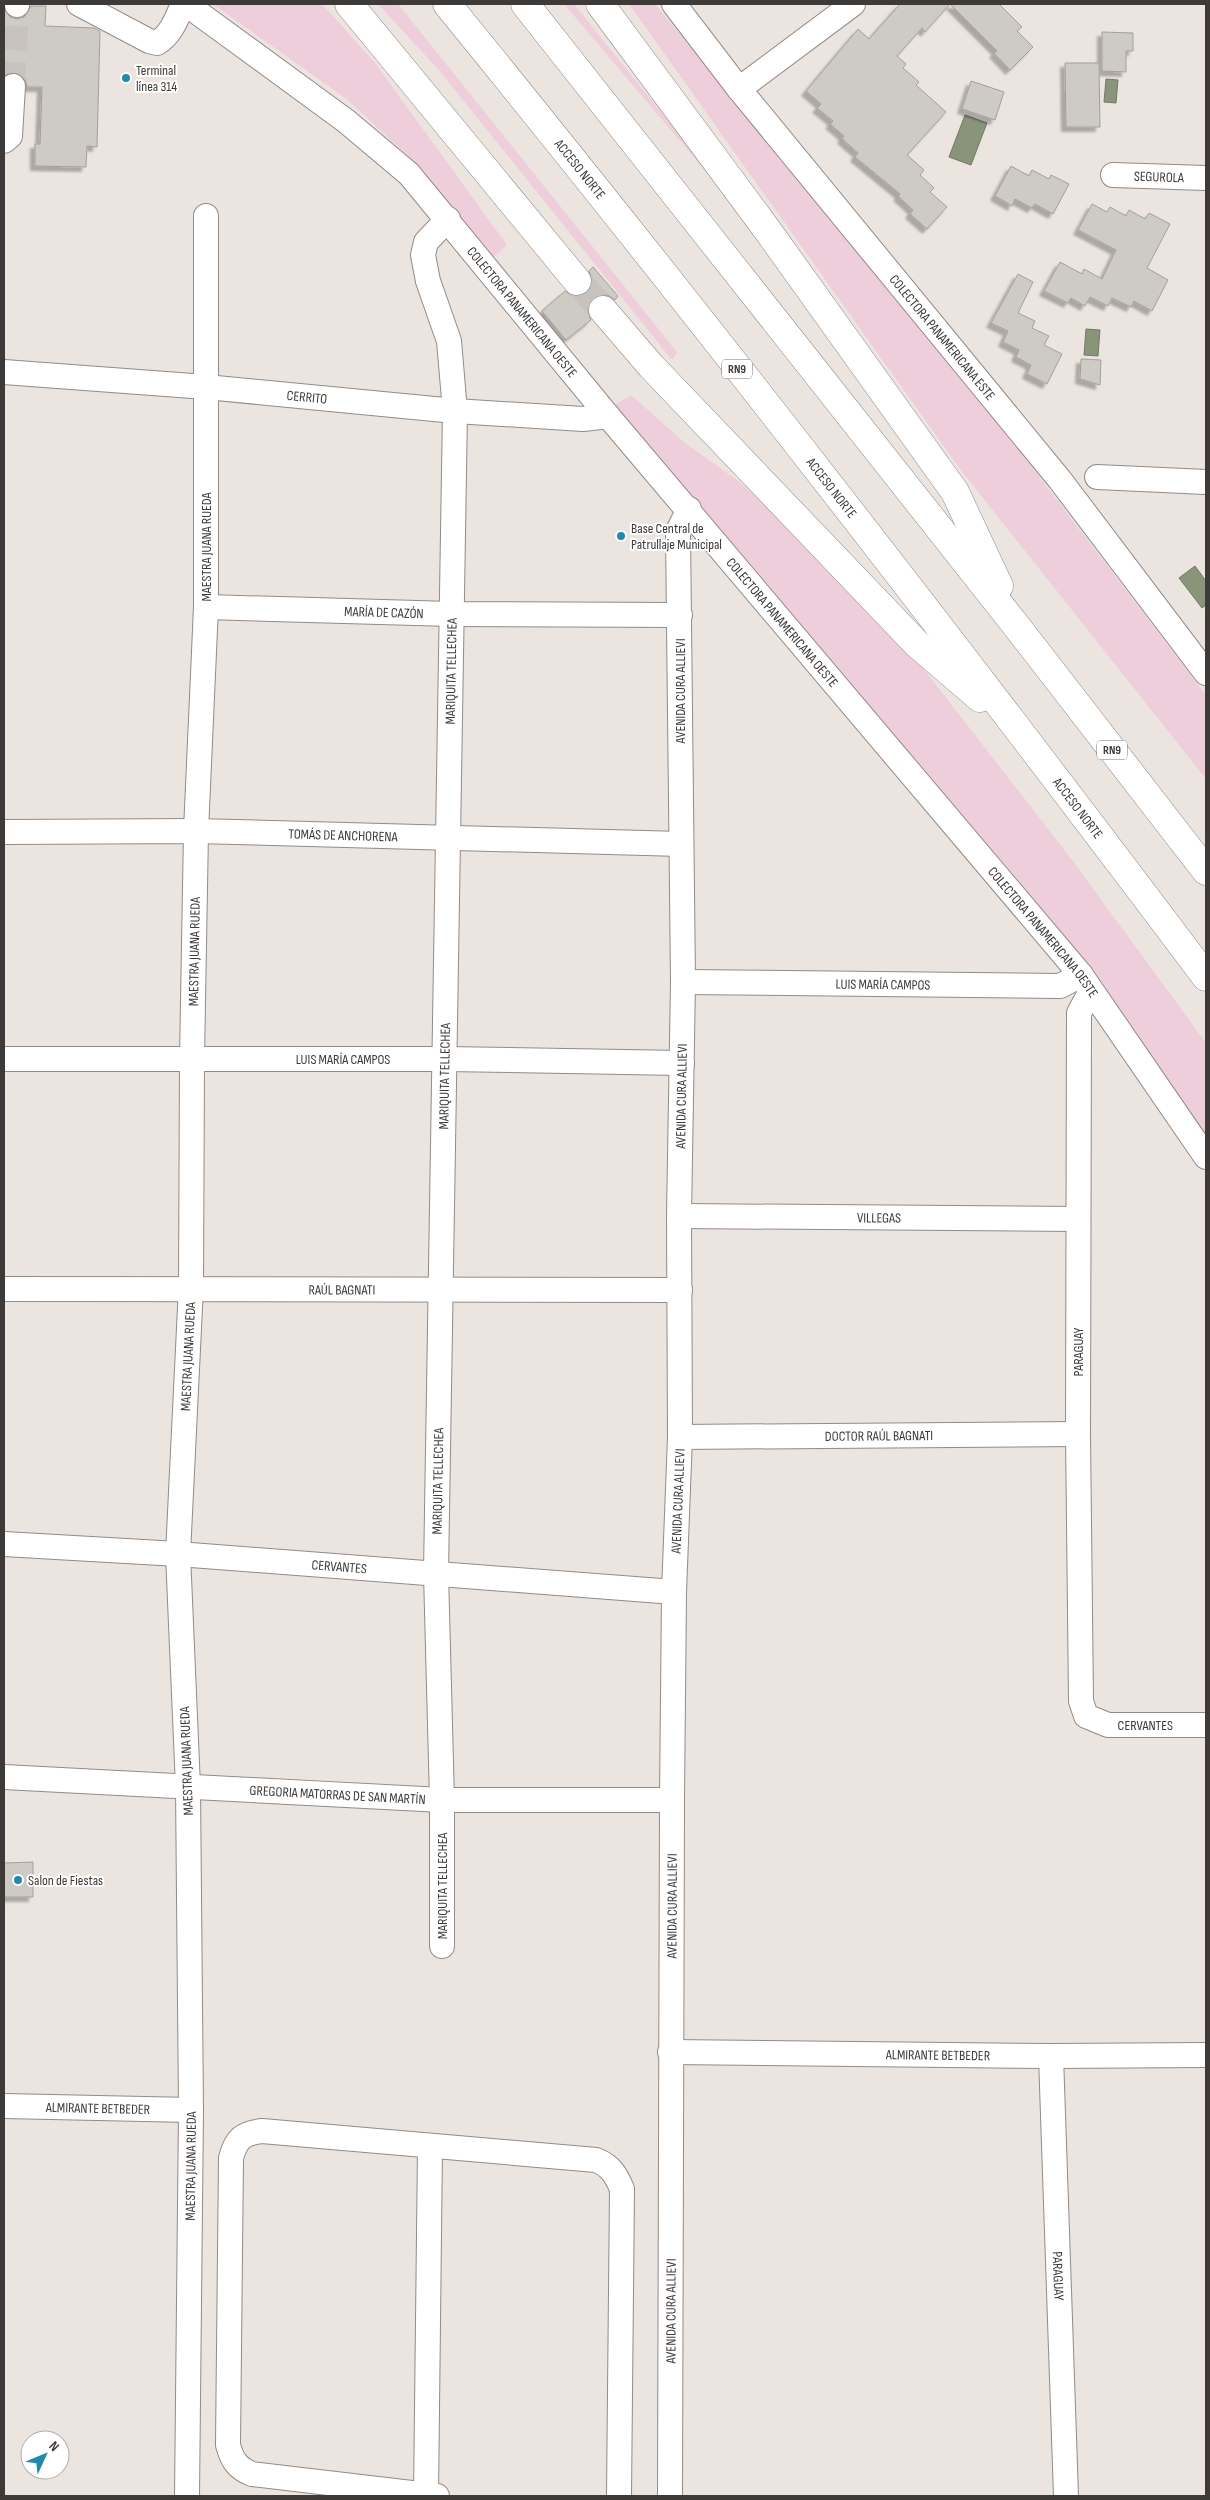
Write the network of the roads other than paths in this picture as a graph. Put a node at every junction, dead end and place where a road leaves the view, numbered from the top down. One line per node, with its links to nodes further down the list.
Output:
1 (79, 4): 2 (street)
2 (184, 4): 15 (street, COLECTORA PANAMERICANA OESTE)
3 (349, 4): 16 (highway)
4 (447, 4): 30 (highway, ACCESO NORTE / RN9)
5 (525, 4): 28 (highway, RN9)
6 (600, 4): 28 (highway)
7 (674, 4): 10 (street, COLECTORA PANAMERICANA ESTE)
8 (853, 4): 10 (street)
9 (13, 86): 11 (street)
10 (739, 89): 29 (street, COLECTORA PANAMERICANA ESTE)
11 (4, 140)
12 (1113, 175): 13 (street, SEGUROLA)
13 (1206, 178)
14 (206, 216): 19 (street, MAESTRA JUANA RUEDA)
15 (448, 219): 20 (street, MARIQUITA TELLECHEA); 21 (street, COLECTORA PANAMERICANA OESTE)
16 (577, 280)
17 (603, 310): 30 (highway)
18 (4, 372): 19 (street, CERRITO)
19 (206, 387): 20 (street, CERRITO); 25 (street, MAESTRA JUANA RUEDA)
20 (454, 411): 21 (street, CERRITO); 26 (street, MARIQUITA TELLECHEA)
21 (608, 416): 24 (street, COLECTORA PANAMERICANA OESTE)
22 (1097, 477): 23 (street)
23 (1206, 482)
24 (689, 509): 27 (street, AVENIDA CURA ALLIEVI); 38 (street, COLECTORA PANAMERICANA OESTE)
25 (206, 607): 26 (street, MARÍA DE CAZÓN); 31 (street, MAESTRA JUANA RUEDA)
26 (450, 614): 27 (street, MARÍA DE CAZÓN); 33 (street, MARIQUITA TELLECHEA)
27 (680, 615): 34 (street, AVENIDA CURA ALLIEVI)
28 (1018, 628): 35 (highway, RN9)
29 (1206, 673)
30 (1025, 736): 36 (highway, ACCESO NORTE / RN9)
31 (196, 831): 32 (street, TOMÁS DE ANCHORENA); 33 (street, TOMÁS DE ANCHORENA); 41 (street, MAESTRA JUANA RUEDA)
32 (4, 832)
33 (448, 836): 34 (street, TOMÁS DE ANCHORENA); 40 (street, MARIQUITA TELLECHEA)
34 (681, 844): 37 (street, AVENIDA CURA ALLIEVI)
35 (1206, 871)
36 (1206, 978)
37 (683, 982): 38 (street, LUIS MARÍA CAMPOS); 42 (street, AVENIDA CURA ALLIEVI)
38 (1086, 983): 43 (street, COLECTORA PANAMERICANA OESTE); 45 (street, PARAGUAY)
39 (4, 1059): 41 (street, LUIS MARÍA CAMPOS)
40 (446, 1059): 41 (street, LUIS MARÍA CAMPOS); 42 (street, LUIS MARÍA CAMPOS); 48 (street, MARIQUITA TELLECHEA)
41 (192, 1060): 46 (street, MAESTRA JUANA RUEDA)
42 (682, 1063): 44 (street, AVENIDA CURA ALLIEVI)
43 (1206, 1157)
44 (679, 1216): 45 (street, VILLEGAS); 49 (street, AVENIDA CURA ALLIEVI)
45 (1078, 1219): 50 (street, PARAGUAY)
46 (191, 1288): 47 (street, RAÚL BAGNATI); 48 (street, RAÚL BAGNATI); 53 (street, MAESTRA JUANA RUEDA)
47 (4, 1289)
48 (442, 1290): 49 (street, RAÚL BAGNATI); 54 (street, MARIQUITA TELLECHEA)
49 (680, 1290): 51 (street, AVENIDA CURA ALLIEVI)
50 (1078, 1434): 51 (street, DOCTOR RAÚL BAGNATI); 56 (street, PARAGUAY)
51 (680, 1437): 55 (street, AVENIDA CURA ALLIEVI)
52 (4, 1544): 53 (street, CERVANTES)
53 (178, 1554): 54 (street, CERVANTES); 59 (street, MAESTRA JUANA RUEDA)
54 (436, 1573): 55 (street, CERVANTES); 60 (street, MARIQUITA TELLECHEA)
55 (674, 1592): 61 (street, AVENIDA CURA ALLIEVI)
56 (1086, 1716): 57 (street, CERVANTES)
57 (1206, 1725)
58 (4, 1777): 59 (street, GREGORIA MATORRAS DE SAN MARTÍN)
59 (188, 1787): 60 (street, GREGORIA MATORRAS DE SAN MARTÍN); 67 (street, MAESTRA JUANA RUEDA)
60 (442, 1800): 61 (street, GREGORIA MATORRAS DE SAN MARTÍN); 62 (street, MARIQUITA TELLECHEA)
61 (672, 1800): 63 (street, AVENIDA CURA ALLIEVI)
62 (442, 1946)
63 (670, 2052): 65 (street, ALMIRANTE BETBEDER); 72 (street, AVENIDA CURA ALLIEVI)
64 (1206, 2055): 65 (street, ALMIRANTE BETBEDER)
65 (1051, 2056): 73 (street, PARAGUAY)
66 (4, 2106): 67 (street, ALMIRANTE BETBEDER)
67 (191, 2110): 69 (street, MAESTRA JUANA RUEDA)
68 (430, 2147): 70 (street); 70 (street); 71 (street)
69 (187, 2496)
70 (430, 2496)
71 (619, 2496)
72 (670, 2496)
73 (1066, 2496)

